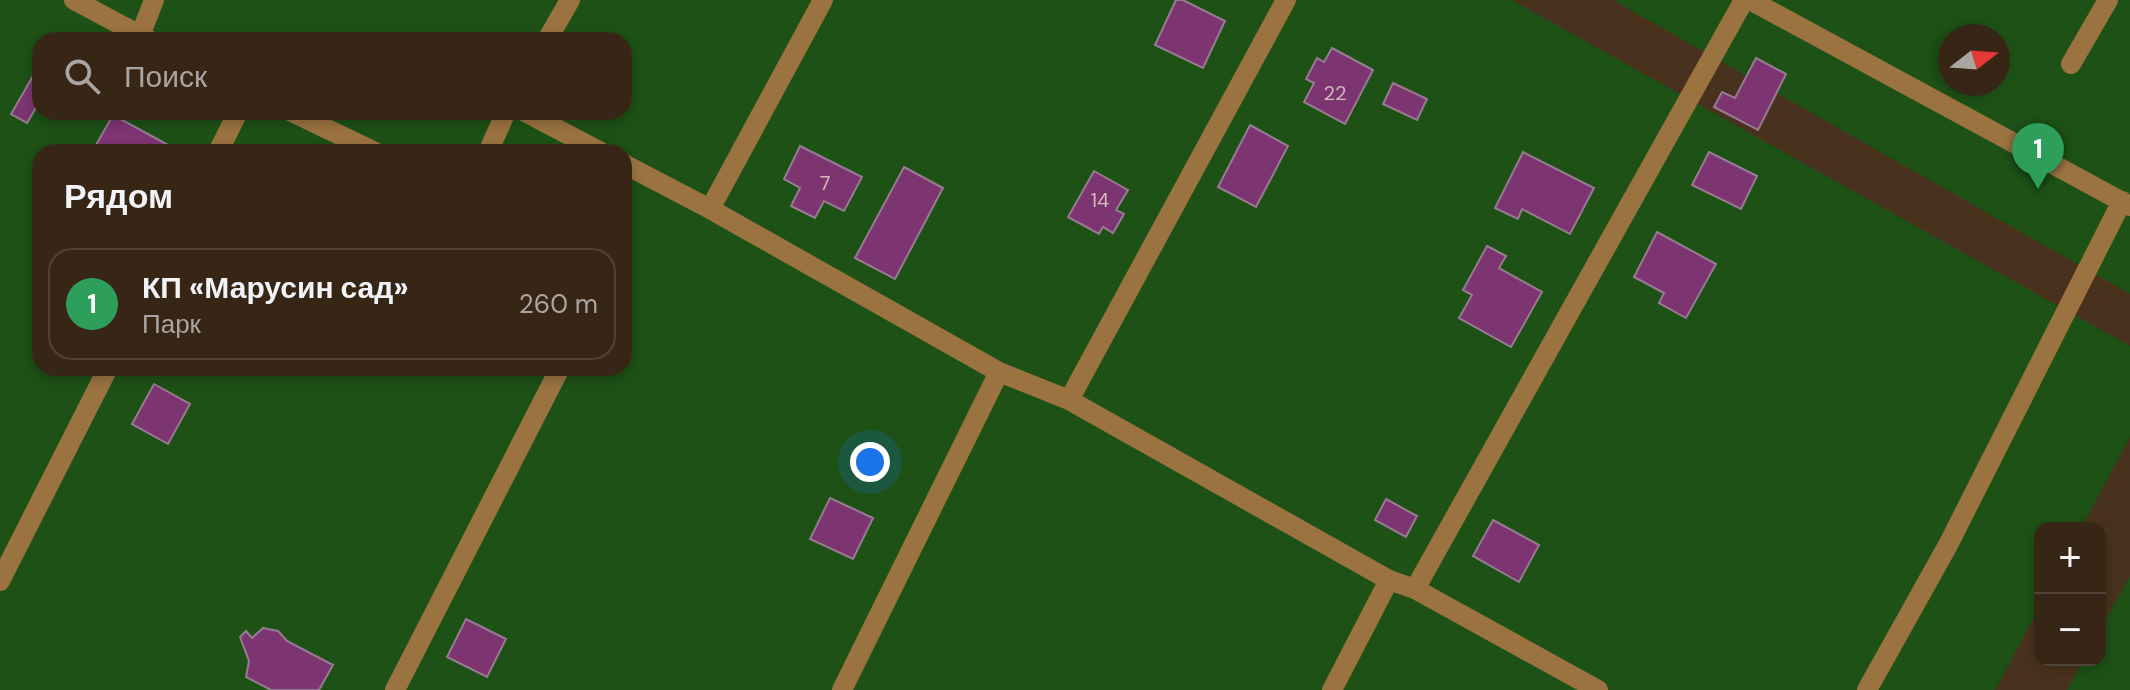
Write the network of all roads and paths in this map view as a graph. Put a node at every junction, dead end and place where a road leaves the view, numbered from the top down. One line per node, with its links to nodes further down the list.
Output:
1 (74, 0): 8 (lane)
2 (154, 0): 9 (lane)
3 (570, 0): 10 (lane)
4 (823, 0): 22 (lane)
5 (1286, 0): 26 (lane)
6 (1747, 0): 21 (lane); 29 (lane)
7 (2108, 0): 11 (lane)
8 (133, 32)
9 (146, 32)
10 (552, 32)
11 (2071, 64)
12 (234, 120): 16 (lane)
13 (309, 120): 17 (lane)
14 (502, 120): 18 (lane)
15 (540, 120): 19 (lane)
16 (222, 144)
17 (358, 144)
18 (492, 144)
19 (586, 144)
20 (632, 168): 22 (lane)
21 (2126, 204): 34 (lane)
22 (710, 209): 23 (lane)
23 (999, 372): 26 (lane); 31 (lane)
24 (104, 376): 28 (lane)
25 (556, 376): 30 (lane)
26 (1069, 400): 27 (lane)
27 (1389, 580): 29 (lane); 32 (lane)
28 (0, 581)
29 (1415, 589): 33 (lane)
30 (395, 690)
31 (842, 690)
32 (1332, 690)
33 (1598, 690)
34 (1867, 690)

